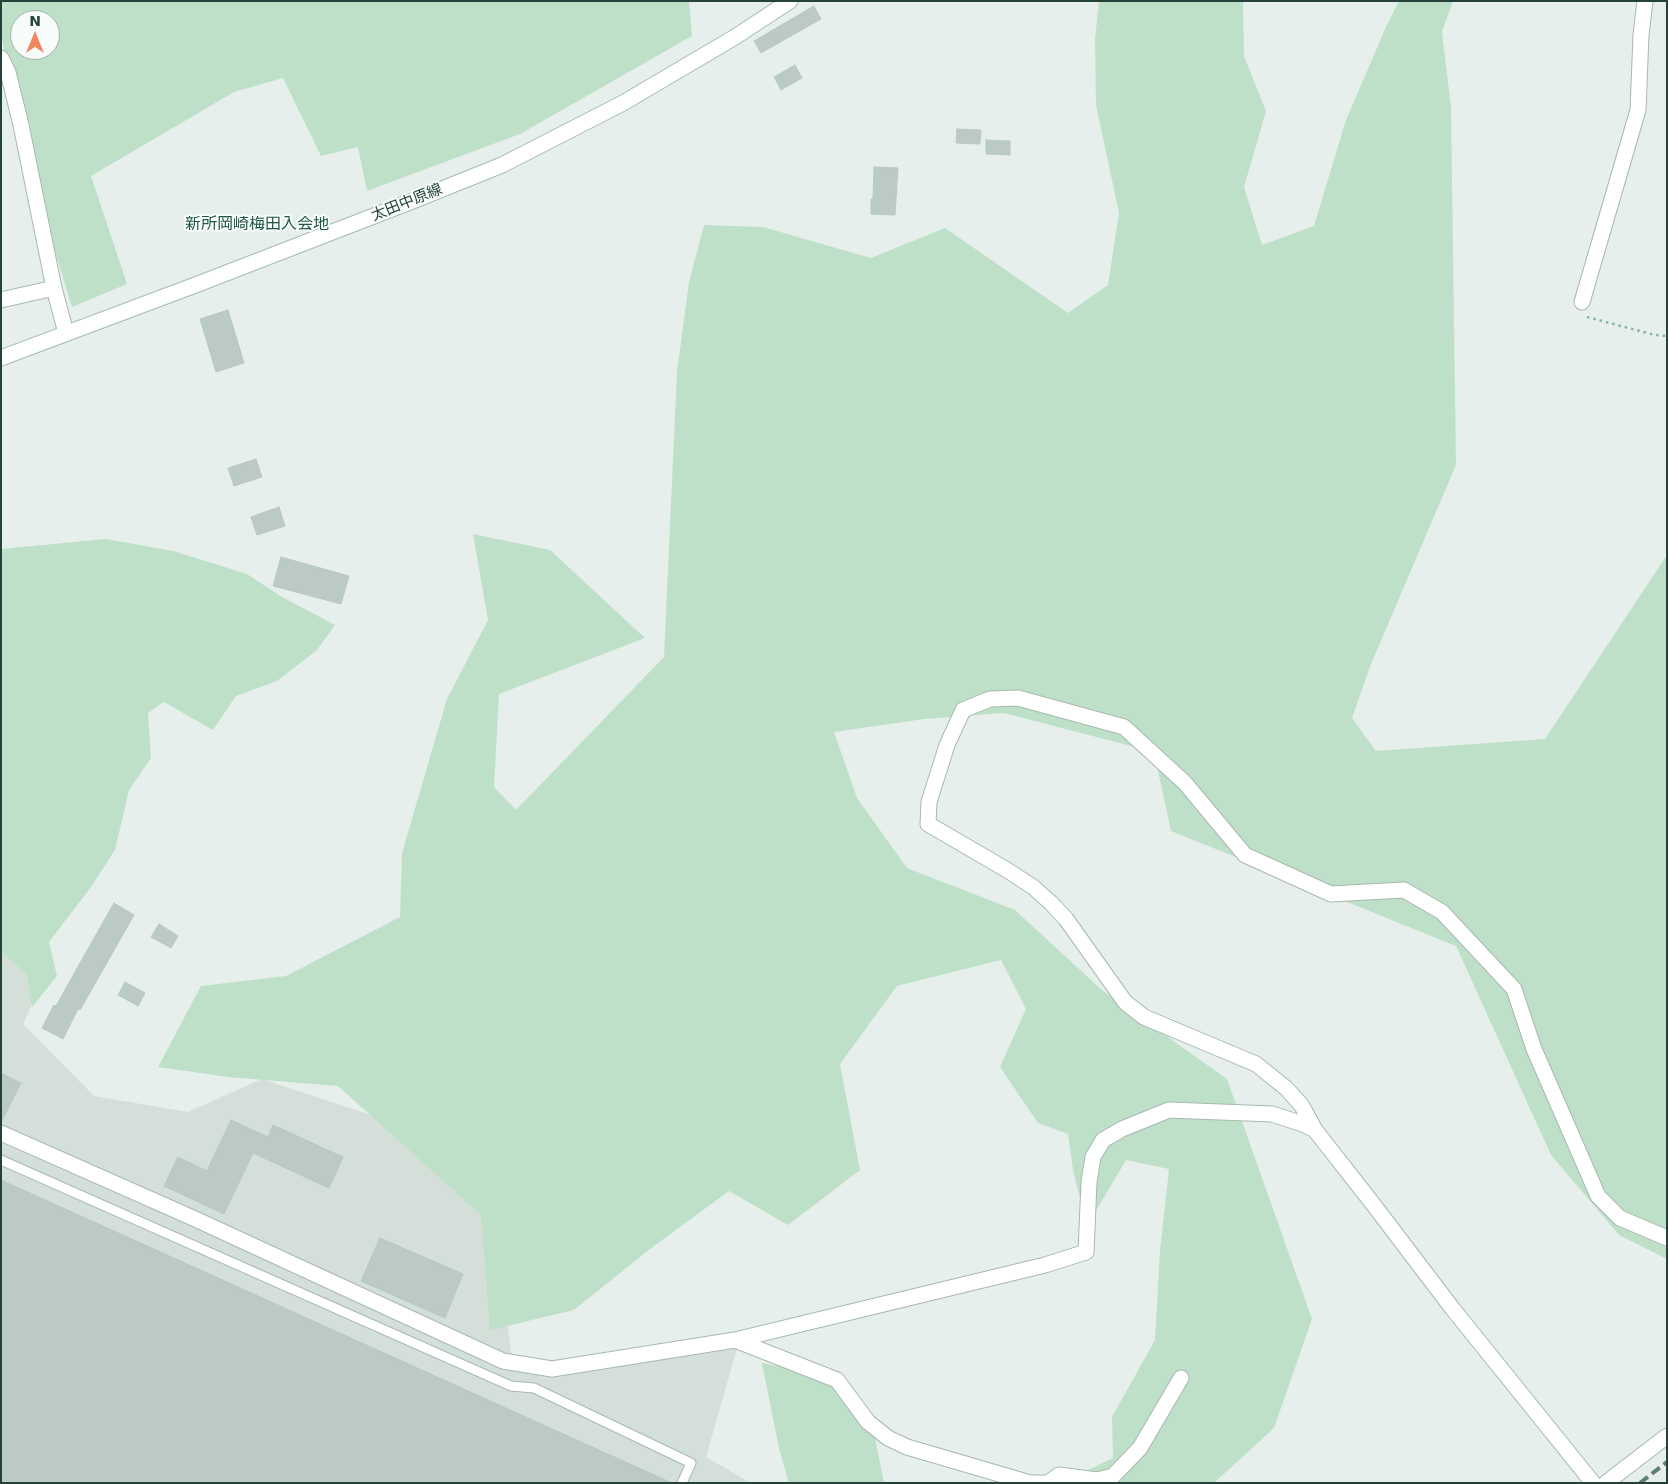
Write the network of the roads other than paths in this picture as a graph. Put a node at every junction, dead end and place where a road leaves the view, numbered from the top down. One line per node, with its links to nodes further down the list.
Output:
1 (790, 1): 7 (street, 太田中原線)
2 (1645, 1): 6 (street)
3 (1, 58): 4 (street)
4 (54, 288): 5 (street); 7 (street)
5 (1, 300)
6 (1582, 302)
7 (66, 333): 8 (street, 太田中原線)
8 (1, 358)
9 (1315, 1130): 12 (street); 13 (street); 17 (street)
10 (1, 1133): 13 (street)
11 (1, 1160): 16 (lane)
12 (1667, 1238)
13 (735, 1340): 14 (street)
14 (1181, 1378)
15 (1667, 1436): 18 (street)
16 (682, 1483)
17 (1593, 1483)
18 (1606, 1483)

